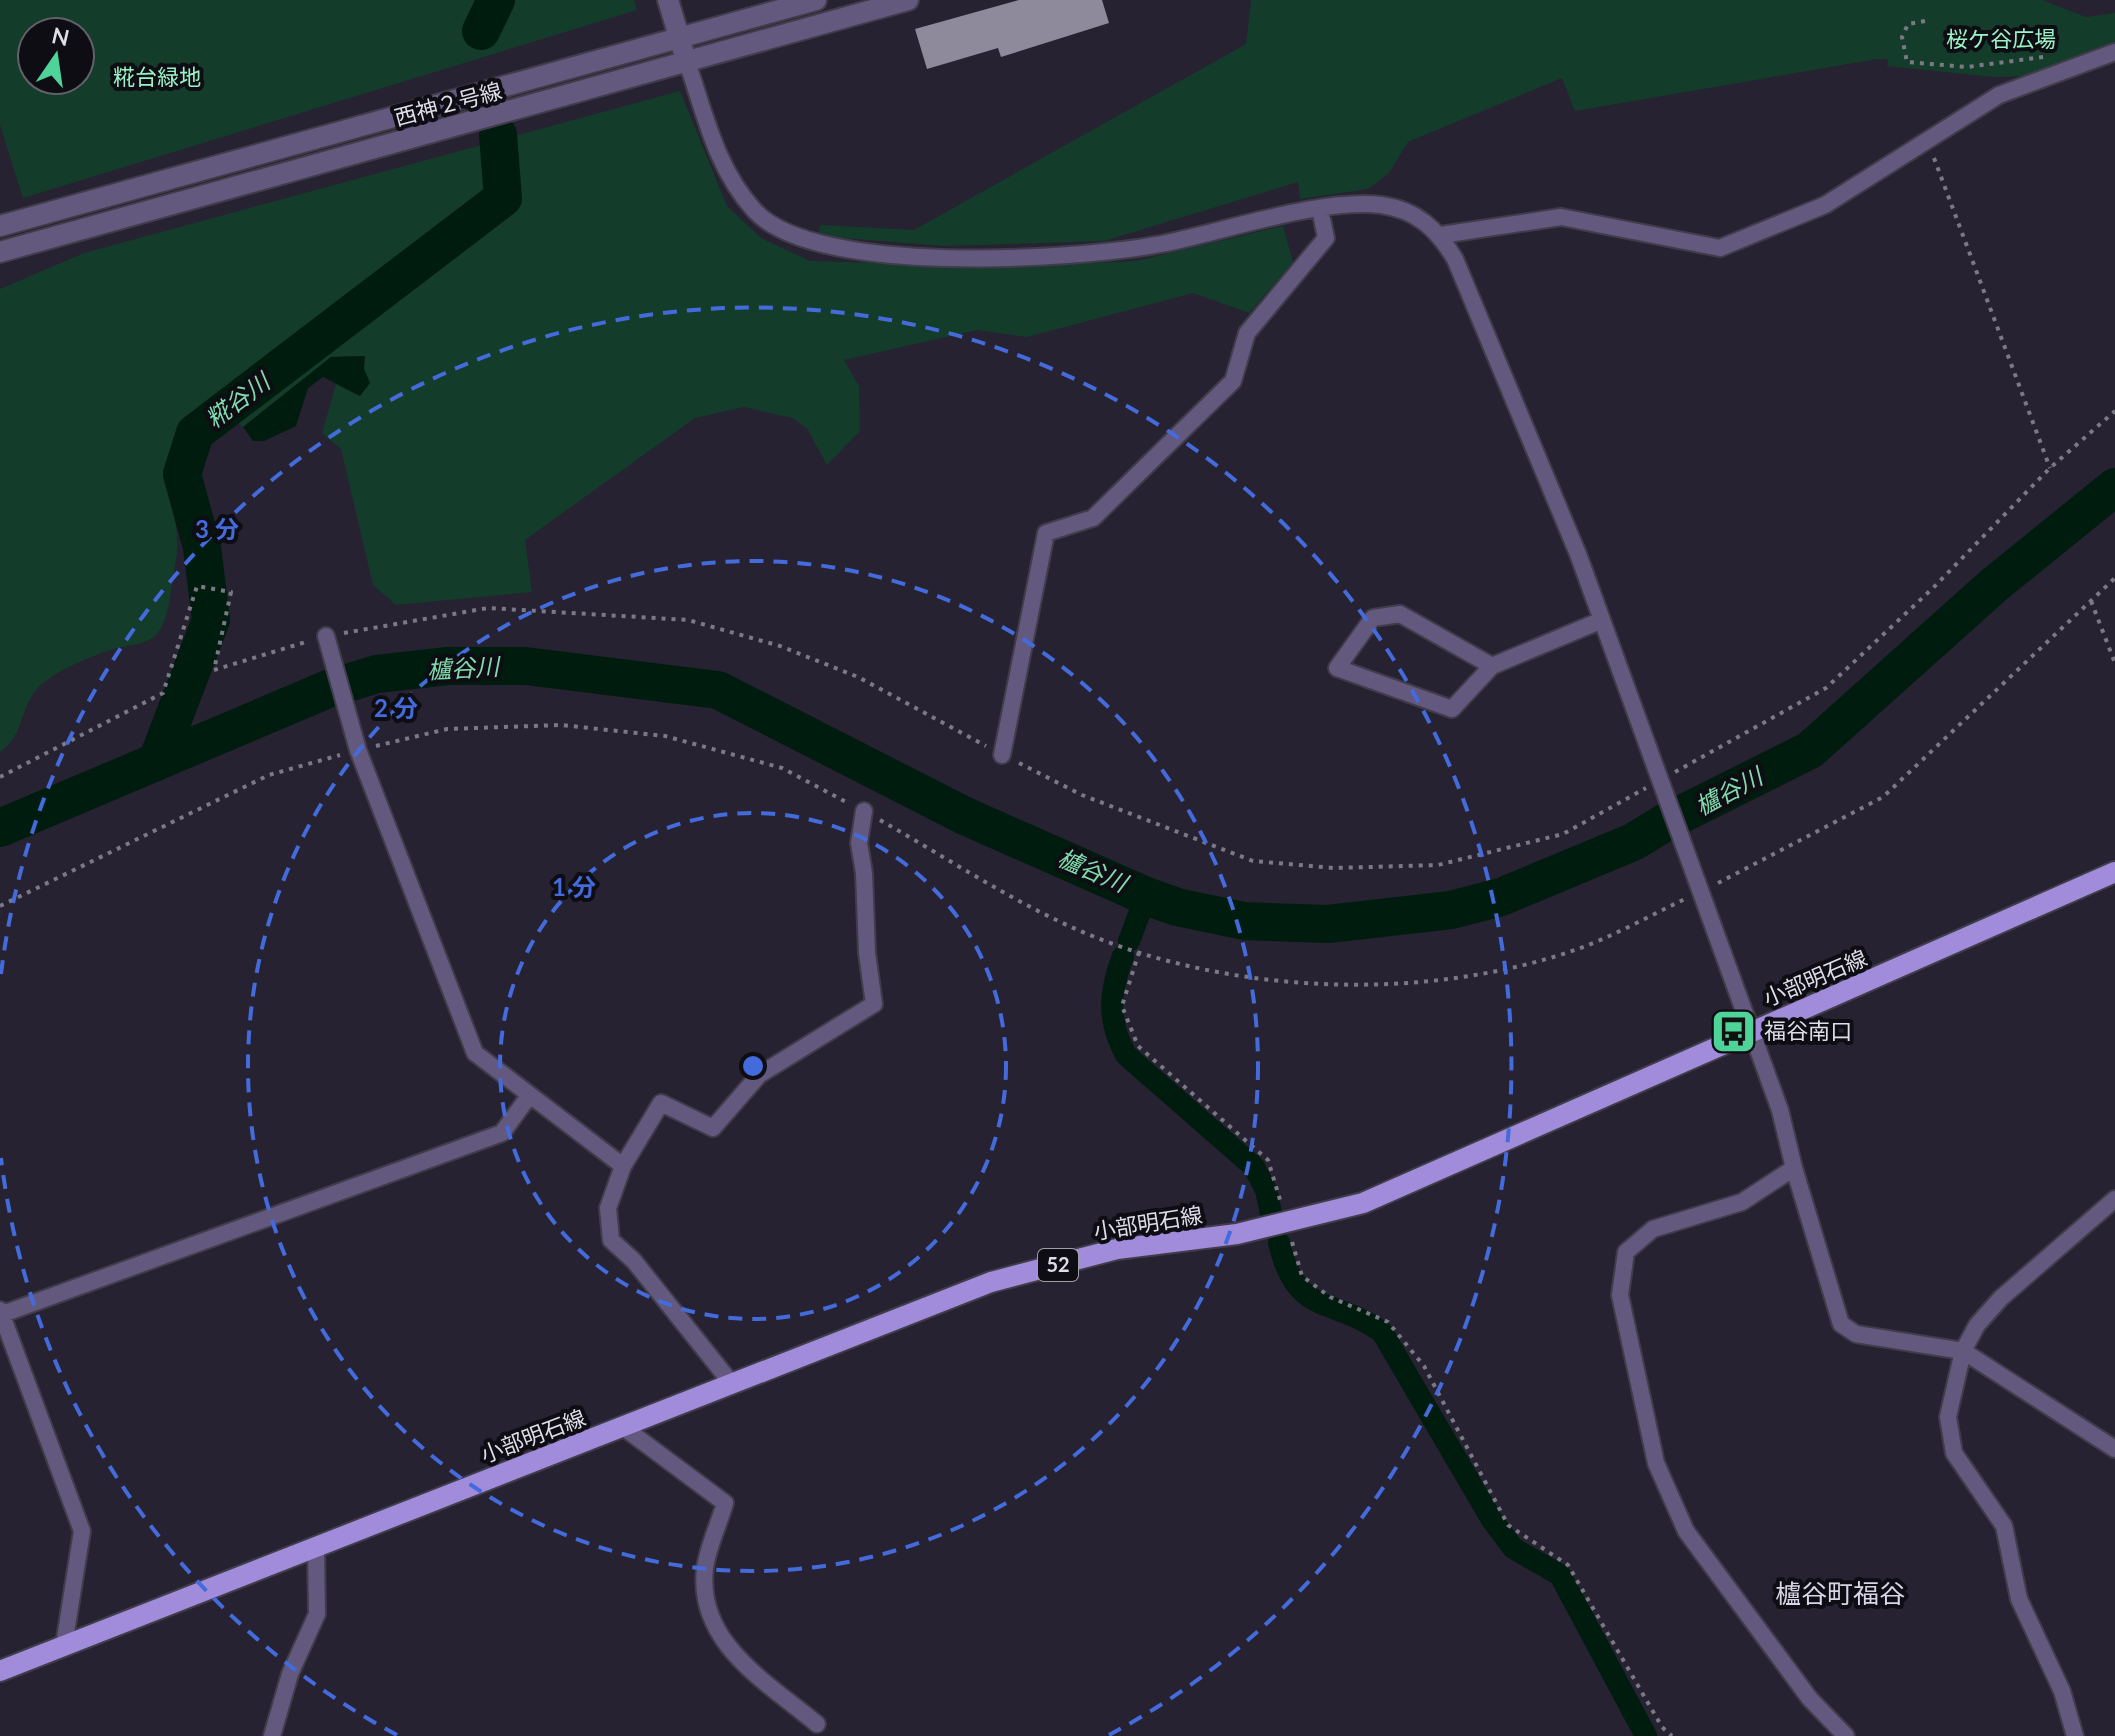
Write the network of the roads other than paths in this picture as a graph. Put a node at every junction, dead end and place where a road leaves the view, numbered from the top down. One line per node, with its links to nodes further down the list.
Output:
1 (668, 0): 4 (street)
2 (816, 0): 4 (street, 西神２号線)
3 (908, 0): 6 (street, 西神２号線)
4 (680, 38): 6 (street); 8 (street, 西神２号線)
5 (2115, 52): 9 (street)
6 (687, 62): 7 (street); 10 (street, 西神２号線)
7 (1320, 209): 9 (street); 14 (street)
8 (0, 226)
9 (1441, 235): 11 (street)
10 (0, 252)
11 (1602, 620): 13 (street); 17 (street)
12 (326, 636): 18 (street)
13 (1492, 666): 13 (street)
14 (1002, 755)
15 (864, 811): 19 (street)
16 (2115, 872): 17 (main road, 小部明石線 / 52)
17 (1752, 1031): 20 (street); 24 (main road, 小部明石線 / 52)
18 (529, 1096): 19 (street); 22 (street)
19 (623, 1166): 24 (street)
20 (1794, 1168): 23 (street); 32 (street)
21 (2115, 1199): 23 (street)
22 (1, 1313): 28 (street)
23 (1963, 1351): 26 (street); 33 (street)
24 (732, 1384): 25 (main road, 小部明石線 / 52)
25 (623, 1427): 27 (main road, 小部明石線 / 52); 30 (street)
26 (2115, 1449)
27 (316, 1546): 28 (main road, 小部明石線 / 52); 31 (street)
28 (64, 1645): 29 (main road, 小部明石線 / 52)
29 (0, 1671)
30 (817, 1724)
31 (272, 1736)
32 (1846, 1736)
33 (2075, 1736)

